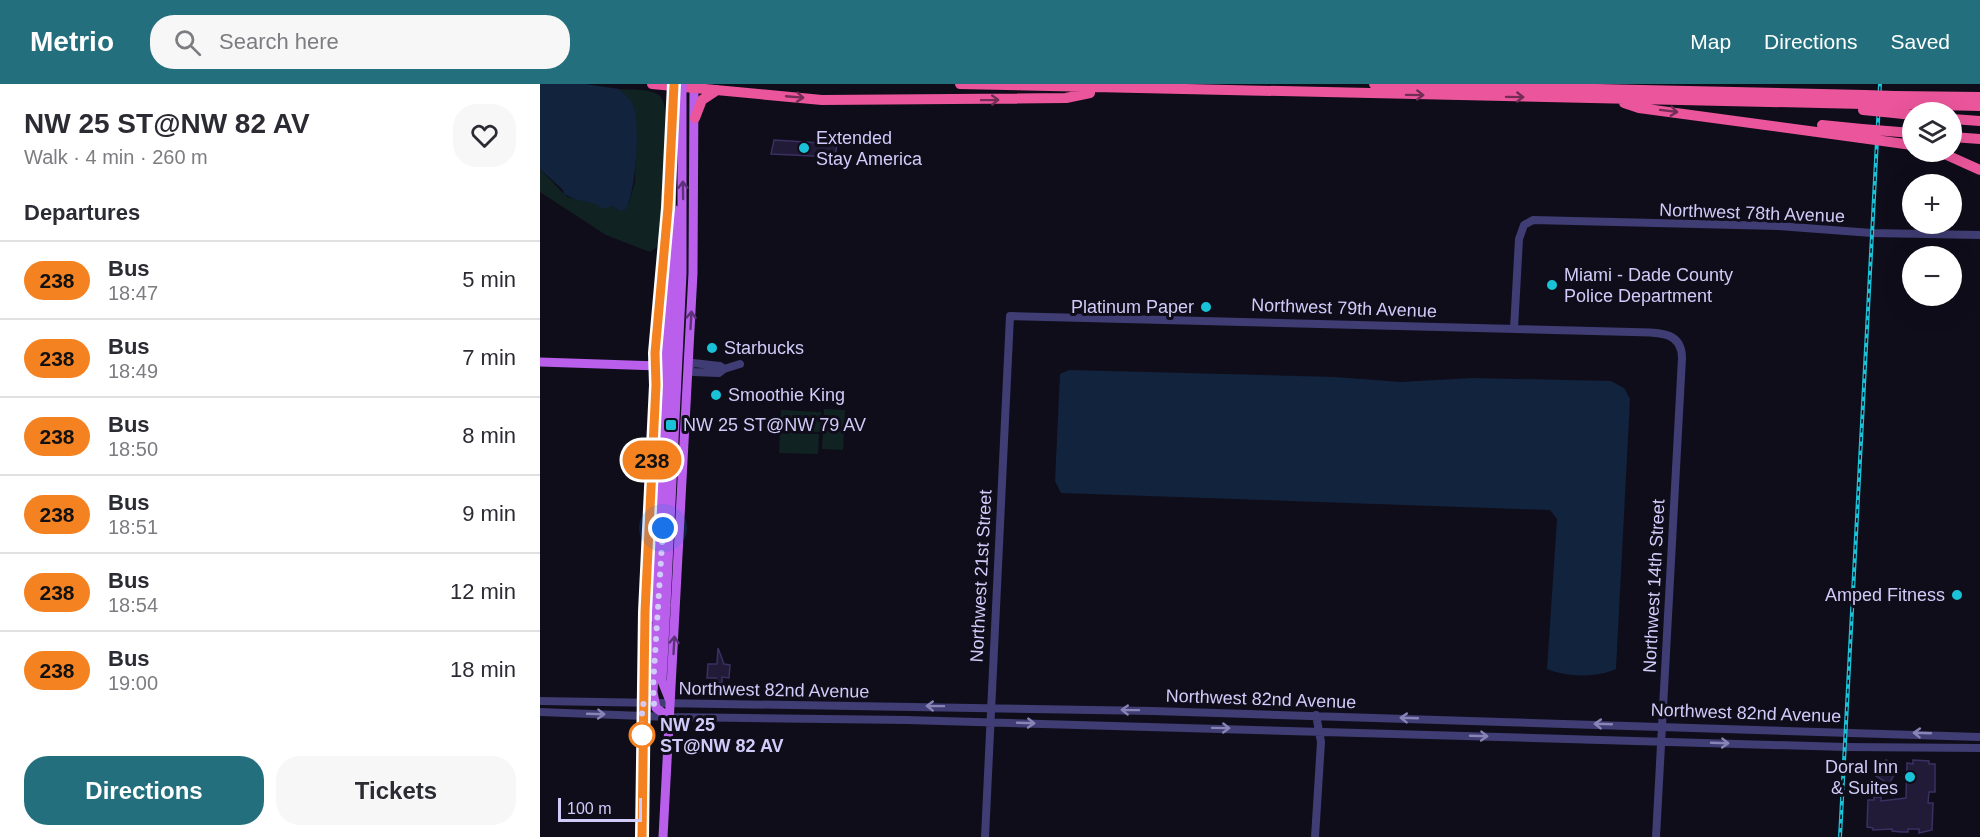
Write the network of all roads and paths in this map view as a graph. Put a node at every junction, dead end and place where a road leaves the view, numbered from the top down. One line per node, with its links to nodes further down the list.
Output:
1 (647, 84): 15 (highway)
2 (652, 84): 3 (highway)
3 (675, 84): 7 (highway); 15 (main road); 38 (main road, bridge); 39 (main road, one-way to 3, bridge)
4 (960, 84): 8 (highway)
5 (1374, 84): 13 (highway)
6 (1665, 84): 13 (highway)
7 (694, 86): 9 (highway); 18 (main road)
8 (1104, 89): 9 (highway, one-way to 8); 12 (highway, one-way to 12)
9 (717, 90): 18 (highway)
10 (1980, 90): 14 (highway)
11 (1980, 97): 14 (highway)
12 (1612, 99): 13 (highway); 21 (highway, one-way to 21)
13 (1863, 99): 14 (highway); 14 (highway, bridge)
14 (1895, 101): 16 (highway); 17 (highway)
15 (673, 103): 28 (main road)
16 (1980, 106)
17 (1902, 107)
18 (695, 118): 37 (main road, one-way to 18)
19 (1962, 120): 20 (highway)
20 (1980, 121)
21 (1862, 133): 22 (highway, bridge); 25 (highway, bridge)
22 (1902, 134)
23 (1962, 138): 24 (highway)
24 (1980, 139)
25 (1902, 143)
26 (1962, 162): 27 (highway)
27 (1980, 170)
28 (669, 184): 35 (main road); 36 (main road)
29 (1980, 235): 31 (street, Northwest 78th Avenue)
30 (1010, 316): 31 (street, Northwest 79th Avenue); 45 (street, Northwest 21st Street)
31 (1514, 329): 32 (street, Northwest 79th Avenue)
32 (1676, 339): 52 (street, Northwest 14th Street)
33 (540, 362): 35 (main road)
34 (740, 364): 37 (street)
35 (655, 366): 36 (main road); 42 (main road)
36 (671, 367): 37 (main road); 39 (main road)
37 (688, 367): 41 (main road, one-way to 37)
38 (653, 594): 39 (main road); 42 (main road)
39 (661, 607): 41 (main road); 43 (main road)
40 (540, 701): 42 (street, Northwest 82nd Avenue)
41 (670, 703): 43 (street, Northwest 82nd Avenue); 44 (street, Northwest 82nd Avenue); 49 (main road)
42 (642, 704): 43 (street, Northwest 82nd Avenue); 48 (main road)
43 (654, 704): 49 (main road)
44 (821, 705): 45 (street, Northwest 82nd Avenue, one-way to 44); 50 (street)
45 (991, 707): 47 (street, Northwest 82nd Avenue, one-way to 45); 51 (street, Northwest 21st Street)
46 (540, 712): 48 (street, Northwest 82nd Avenue, one-way to 48)
47 (1316, 715): 52 (street, Northwest 82nd Avenue, one-way to 47); 53 (street)
48 (642, 716): 49 (street, Northwest 82nd Avenue); 57 (main road)
49 (669, 717): 50 (street, Northwest 82nd Avenue); 58 (main road)
50 (820, 719): 51 (street, Northwest 82nd Avenue)
51 (990, 722): 53 (street, Northwest 82nd Avenue, one-way to 53); 59 (street, Northwest 21st Street)
52 (1662, 726): 54 (street, Northwest 82nd Avenue, one-way to 52); 55 (street, Northwest 14th Street)
53 (1319, 730): 55 (street, Northwest 82nd Avenue, one-way to 55); 60 (street)
54 (1980, 737)
55 (1662, 741): 56 (street, Northwest 82nd Avenue, one-way to 56); 61 (street, Northwest 14th Street)
56 (1980, 748)
57 (642, 837)
58 (663, 837)
59 (985, 837)
60 (1316, 837)
61 (1656, 837)

